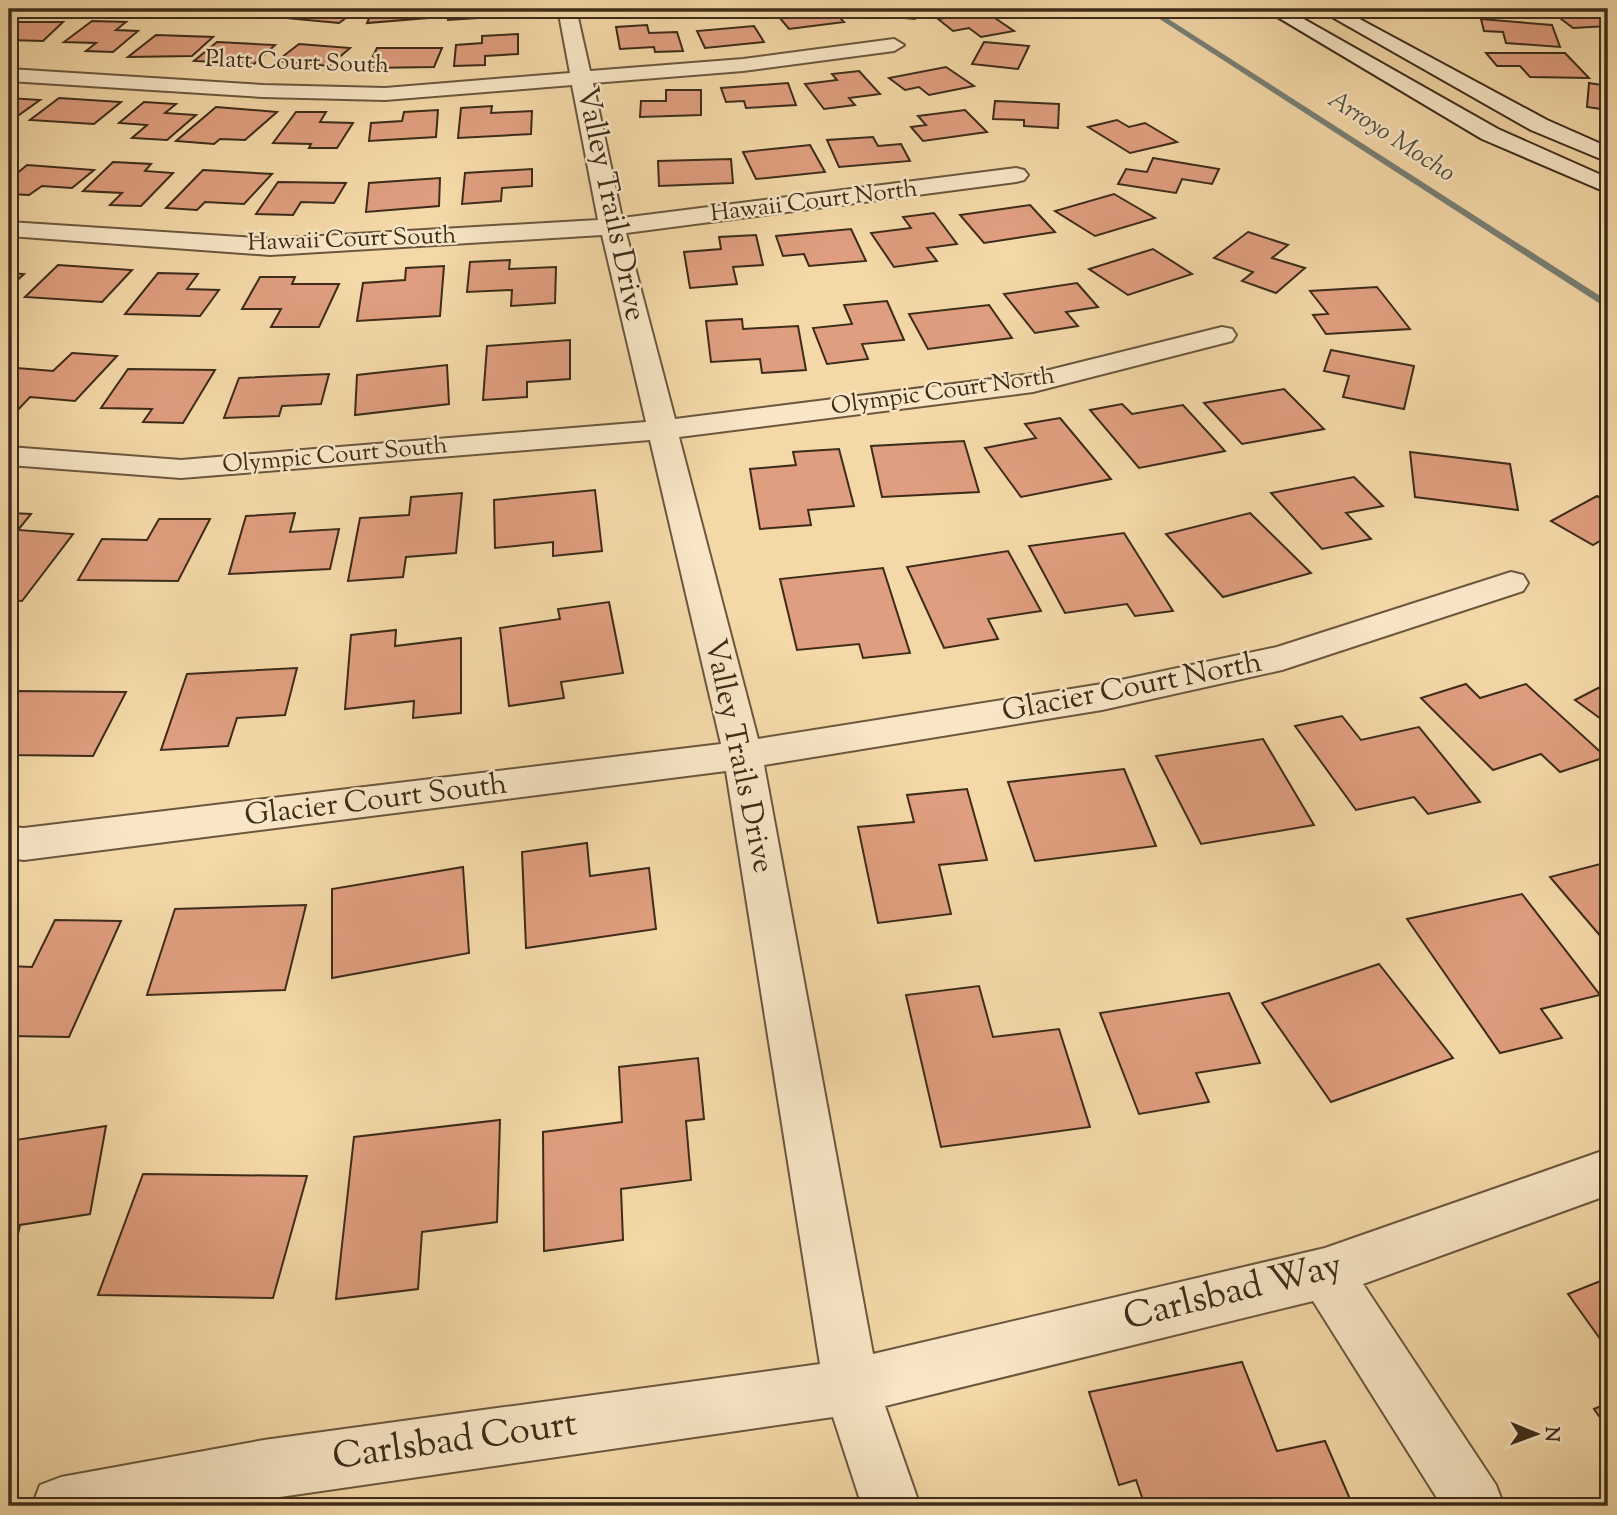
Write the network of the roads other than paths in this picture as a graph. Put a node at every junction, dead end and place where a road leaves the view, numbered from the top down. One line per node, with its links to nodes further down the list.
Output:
1 (567, 9): 6 (street, Valley Trails Drive)
2 (1273, 9): 9 (street)
3 (1328, 9): 7 (street)
4 (894, 45): 6 (street, Platt Court South)
5 (9, 75): 6 (street, Platt Court South)
6 (583, 79): 10 (street, Valley Trails Drive)
7 (1608, 155)
8 (1016, 175): 10 (street, Hawaii Court North)
9 (1608, 186)
10 (612, 227): 11 (street, Hawaii Court South); 13 (street, Valley Trails Drive)
11 (9, 229)
12 (1222, 335): 13 (street, Olympic Court North)
13 (661, 430): 14 (street, Olympic Court South); 16 (street, Valley Trails Drive)
14 (9, 456)
15 (1511, 583): 16 (street, Glacier Court North)
16 (743, 755): 17 (street, Glacier Court South); 20 (street, Valley Trails Drive)
17 (9, 844)
18 (1608, 1172): 19 (street, Carlsbad Way)
19 (1325, 1273): 20 (street, Carlsbad Way); 23 (street)
20 (850, 1387): 21 (street, Carlsbad Court); 22 (street, Valley Trails Drive)
21 (61, 1506)
22 (891, 1506)
23 (1475, 1506)

